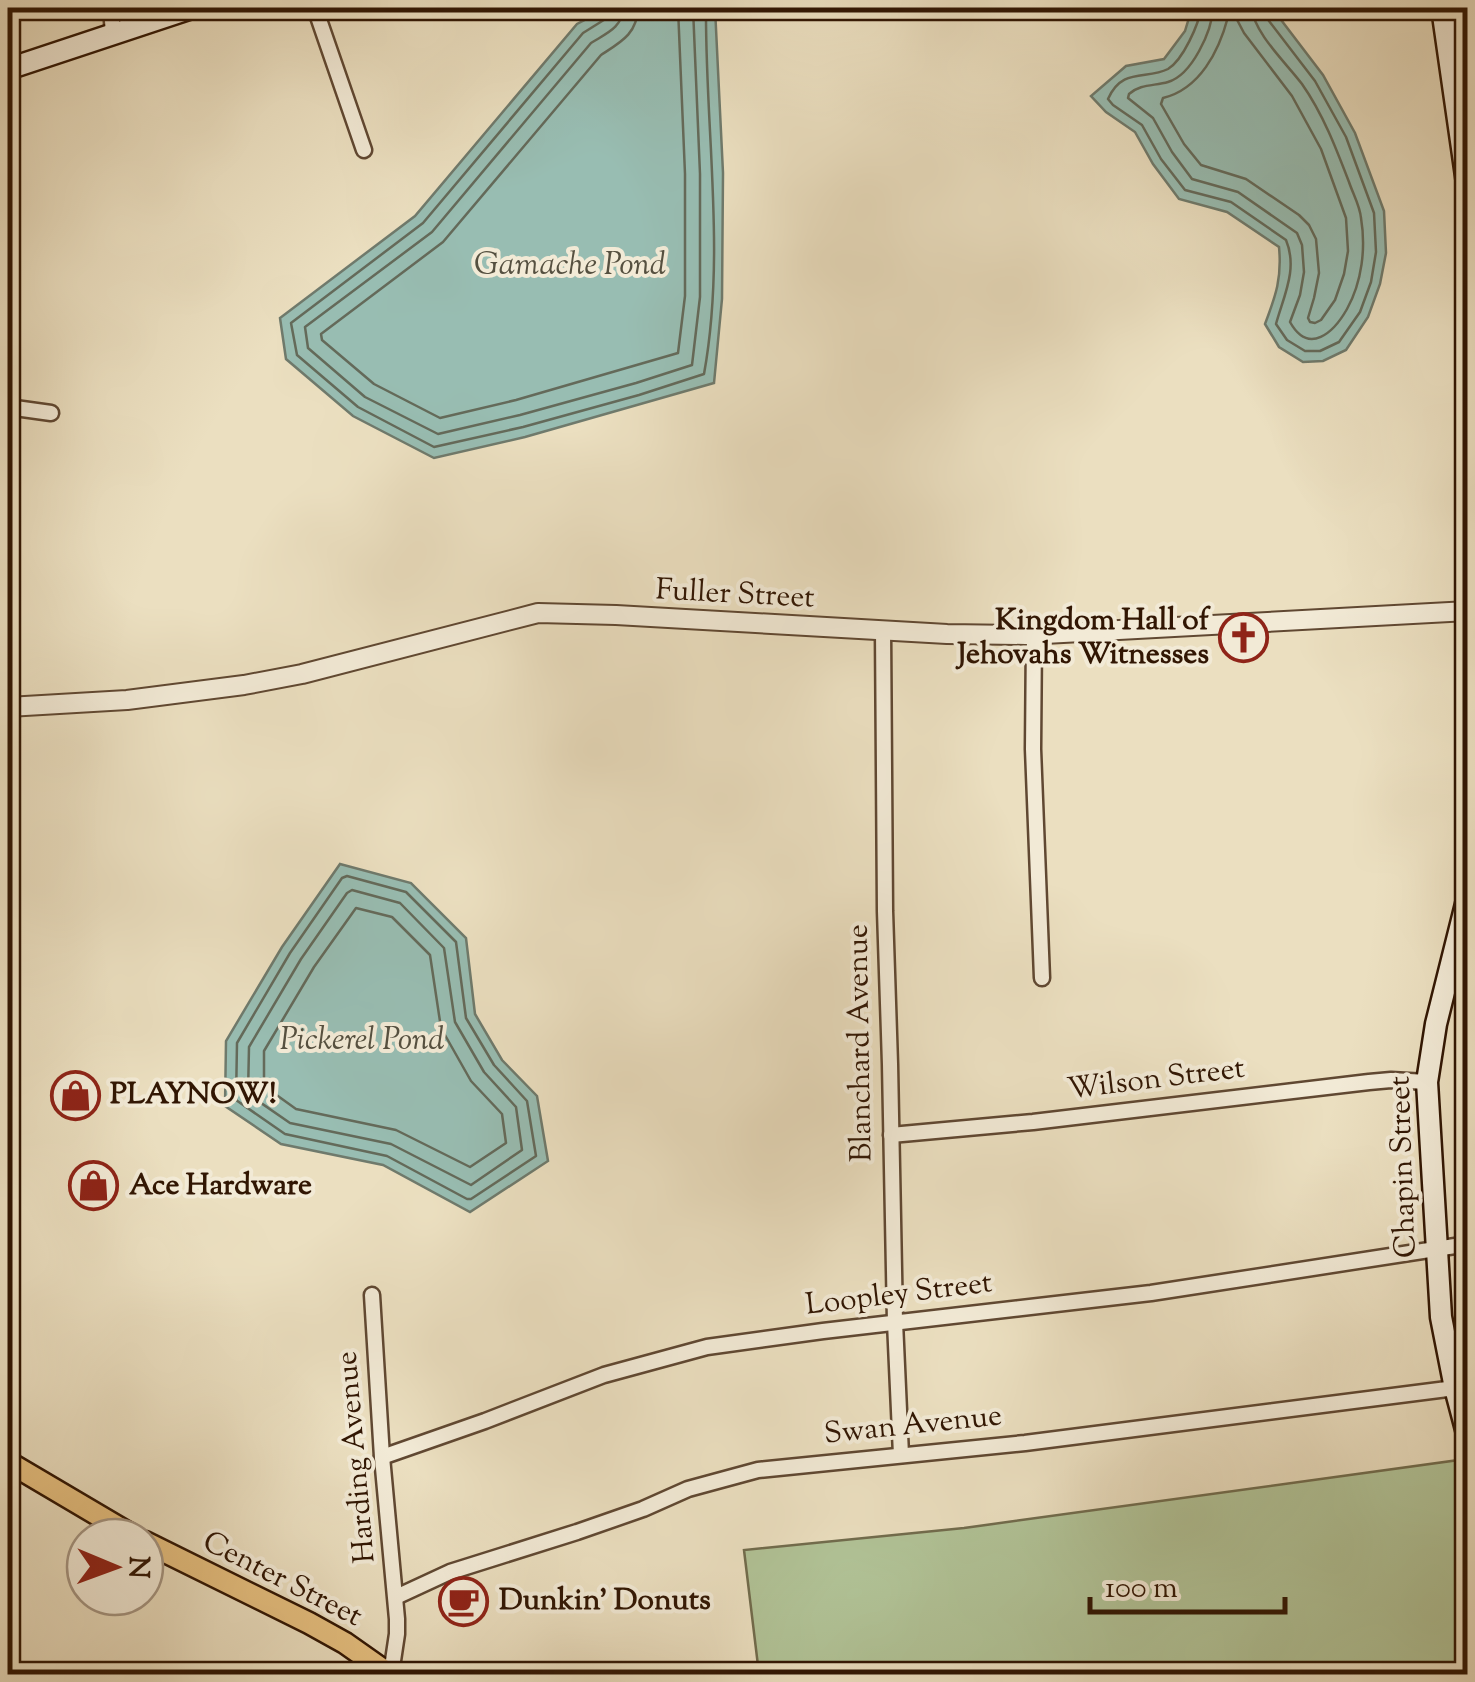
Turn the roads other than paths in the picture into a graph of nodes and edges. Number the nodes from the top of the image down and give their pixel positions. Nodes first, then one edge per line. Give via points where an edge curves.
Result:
1 (110, 8) edge
2 (192, 8) edge
3 (315, 8) edge
4 (1442, 8) edge
5 (112, 34) junction
6 (8, 69) edge
7 (364, 150) dead end
8 (1468, 190) edge
9 (8, 407) edge
10 (50, 413) dead end
11 (1468, 611) edge
12 (882, 630) junction
13 (1034, 635) junction
14 (8, 708) edge
15 (1468, 896) edge
16 (1042, 978) dead end
17 (1427, 1082) junction
18 (891, 1135) junction
19 (1468, 1244) edge
20 (1436, 1247) junction
21 (372, 1294) dead end
22 (895, 1322) junction
23 (1454, 1388) junction
24 (1468, 1437) edge
25 (901, 1455) junction
26 (382, 1456) junction
27 (8, 1462) edge
28 (97, 1517) edge
29 (165, 1553) edge
30 (396, 1597) junction
31 (390, 1674) edge

1 - 5 street
2 - 5 main road
3 - 7 street
4 - 8 main road
5 - 6 main road
9 - 10 street
11 - 13 street, Fuller Street
12 - 13 street, Fuller Street
12 - 14 street, Fuller Street via 538,613 244,686
12 - 18 street, Blanchard Avenue
13 - 16 street
15 - 17 main road, Chapin Street
17 - 18 street, Wilson Street via 1368,1082
17 - 20 main road, Chapin Street
18 - 22 street, Blanchard Avenue
19 - 20 street, Loopley Street
20 - 22 street, Loopley Street via 1151,1292
20 - 23 main road, Chapin Street
21 - 26 street, Harding Avenue
22 - 25 street, Blanchard Avenue
22 - 26 street, Loopley Street via 653,1360
23 - 24 main road, Chapin Street
23 - 25 street, Swan Avenue
25 - 30 street, Swan Avenue via 723,1478 450,1572
26 - 30 street, Harding Avenue
27 - 28 main road
29 - 31 main road, Center Street via 309,1623
30 - 31 street, Harding Avenue

